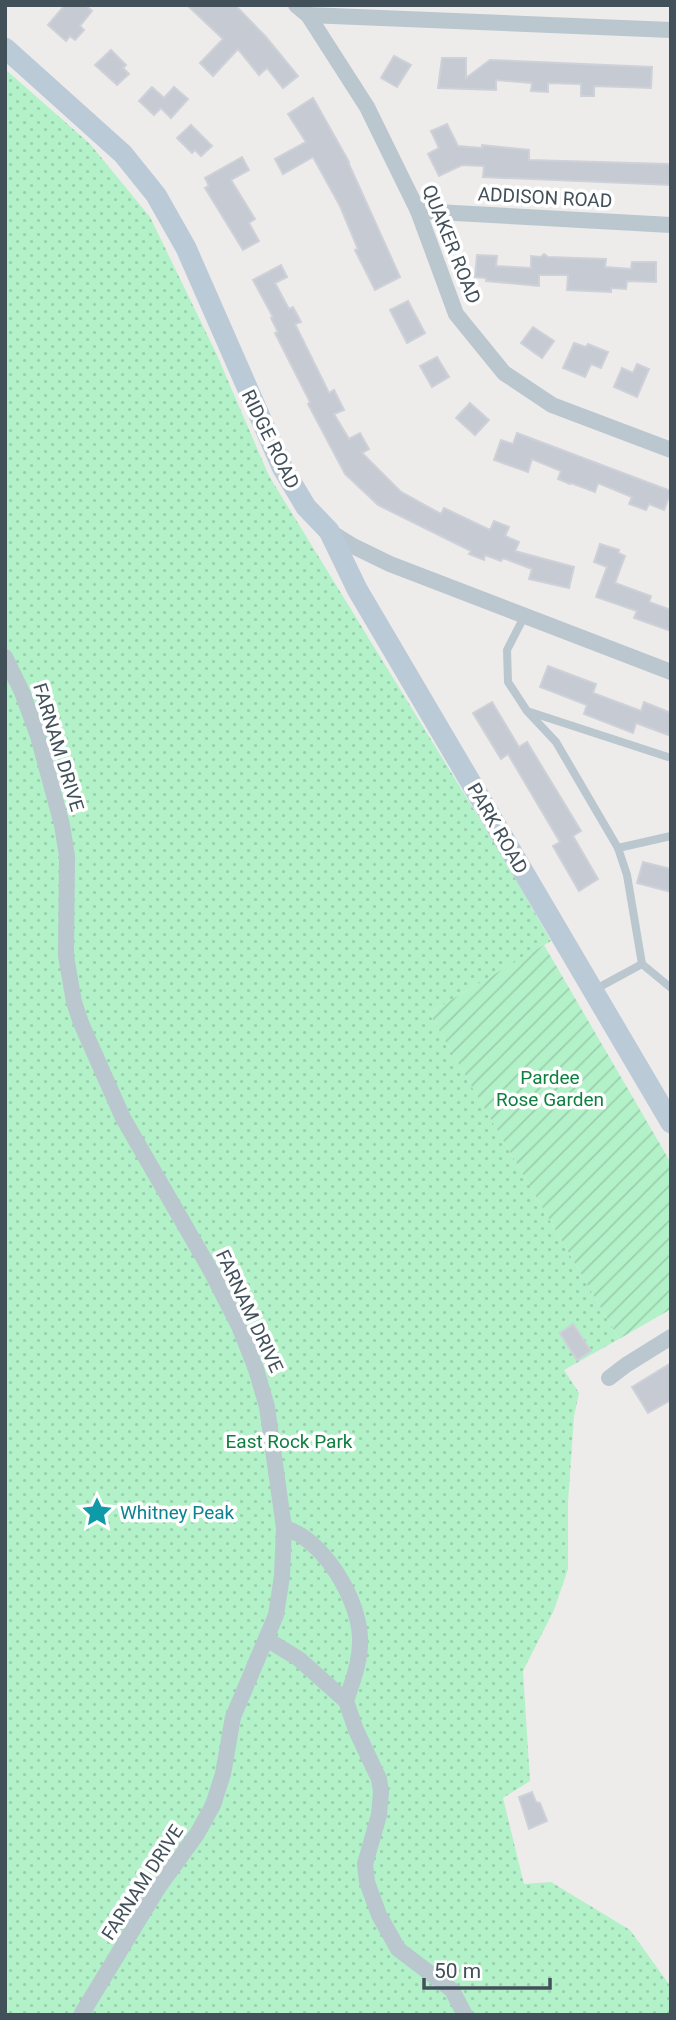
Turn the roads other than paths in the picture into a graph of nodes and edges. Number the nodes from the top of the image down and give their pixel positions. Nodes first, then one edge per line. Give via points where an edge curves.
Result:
1 (302, 10) edge
2 (671, 30) edge
3 (5, 48) edge
4 (418, 211) junction
5 (671, 225) edge
6 (671, 450) edge
7 (329, 531) junction
8 (525, 615) junction
9 (5, 657) edge
10 (671, 672) edge
11 (527, 711) junction
12 (668, 757) dead end
13 (671, 836) edge
14 (618, 848) junction
15 (642, 964) junction
16 (671, 988) edge
17 (593, 991) junction
18 (671, 1123) edge
19 (671, 1337) edge
20 (609, 1378) dead end
21 (284, 1528) junction
22 (268, 1640) junction
23 (346, 1701) junction
24 (81, 2015) edge
25 (465, 2015) edge

1 - 2 street
1 - 4 street, QUAKER ROAD via 368,107
3 - 7 main road, RIDGE ROAD via 114,145 156,195 186,248 282,467 306,507
4 - 5 street, ADDISON ROAD
4 - 6 street, QUAKER ROAD via 456,314 504,373 552,405
7 - 8 street, RIDGE ROAD via 390,564
7 - 17 main road, PARK ROAD via 357,589
8 - 10 street, RIDGE ROAD
8 - 11 lane via 507,650 508,682
9 - 21 street, FARNAM DRIVE via 38,736 62,825 67,856 66,957 74,1002 111,1094 239,1326 271,1425
11 - 12 lane
11 - 14 lane via 556,742
13 - 14 lane
14 - 15 lane
15 - 16 lane
15 - 17 lane
17 - 18 main road, PARK ROAD
19 - 20 street
21 - 22 street, FARNAM DRIVE via 280,1593
21 - 23 street via 318,1549 351,1602 359,1627 360,1654
22 - 23 street via 299,1659
22 - 24 street, FARNAM DRIVE via 233,1717 223,1774 207,1818 158,1888
23 - 25 street via 379,1779 379,1815 365,1871 379,1915 398,1949 452,1990

